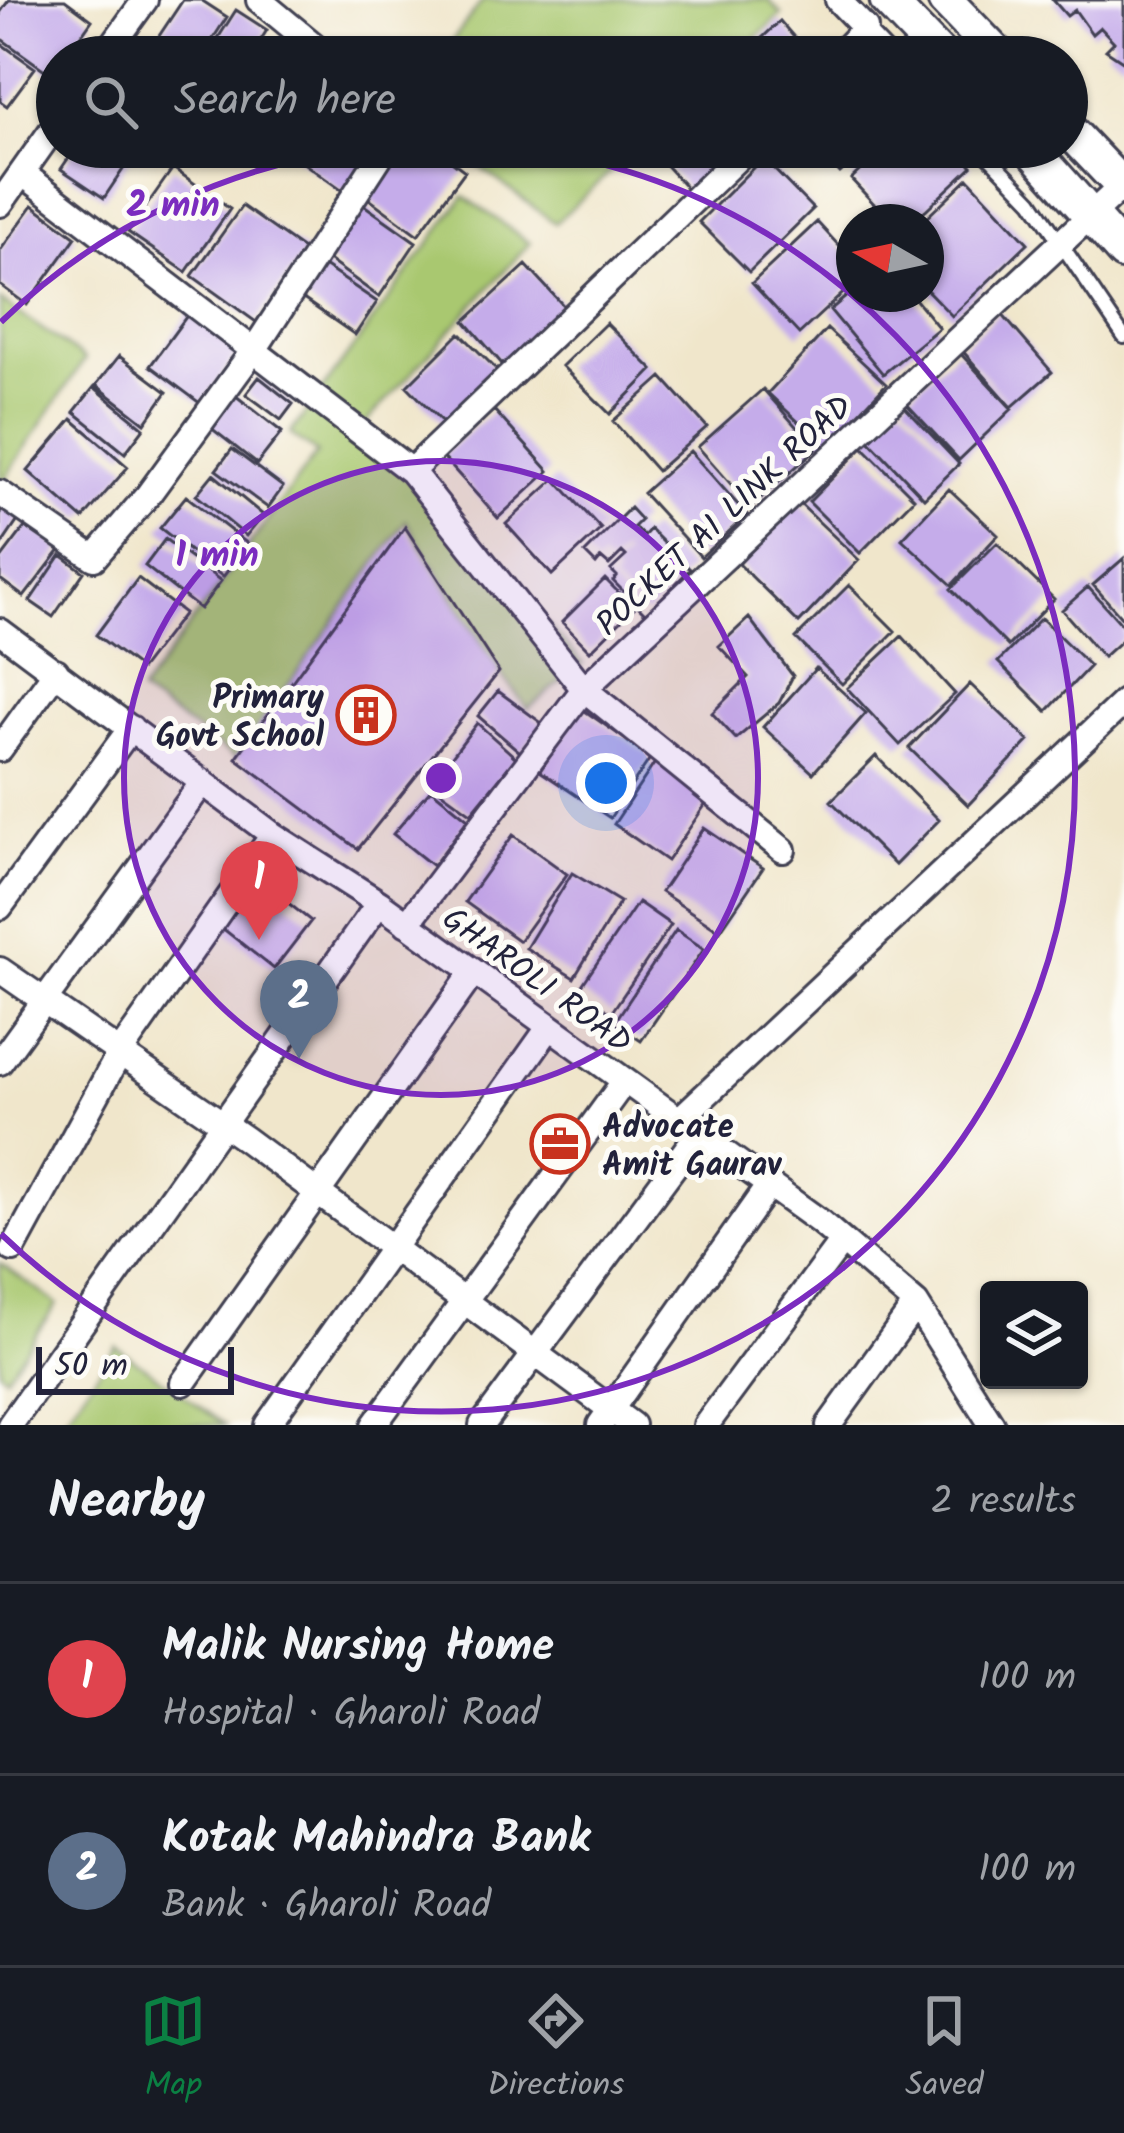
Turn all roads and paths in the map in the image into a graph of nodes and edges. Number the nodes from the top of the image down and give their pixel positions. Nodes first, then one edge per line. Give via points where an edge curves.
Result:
1 (145, 0) edge
2 (259, 0) edge
3 (838, 0) edge
4 (887, 0) edge
5 (946, 0) edge
6 (865, 28) junction
7 (119, 36) edge
8 (303, 36) edge
9 (857, 36) edge
10 (873, 36) edge
11 (922, 36) edge
12 (980, 36) edge
13 (1088, 150) edge
14 (36, 153) edge
15 (372, 168) edge
16 (727, 168) edge
17 (1000, 168) edge
18 (1049, 168) edge
19 (22, 173) junction
20 (1123, 187) edge
21 (0, 204) edge
22 (1091, 215) junction
23 (1058, 247) junction
24 (1124, 253) edge
25 (1124, 337) edge
26 (256, 347) junction
27 (411, 471) junction
28 (0, 494) edge
29 (0, 631) edge
30 (56, 671) junction
31 (584, 689) junction
32 (1124, 702) edge
33 (131, 728) junction
34 (0, 749) edge
35 (202, 782) junction
36 (273, 835) junction
37 (783, 850) dead end
38 (379, 904) junction
39 (0, 907) edge
40 (407, 924) junction
41 (0, 970) edge
42 (473, 973) junction
43 (45, 1001) junction
44 (548, 1029) junction
45 (119, 1054) junction
46 (0, 1061) edge
47 (623, 1083) junction
48 (223, 1124) junction
49 (688, 1127) junction
50 (769, 1185) junction
51 (319, 1198) junction
52 (842, 1241) junction
53 (13, 1249) dead end
54 (390, 1249) junction
55 (461, 1302) junction
56 (916, 1304) junction
57 (535, 1355) junction
58 (183, 1383) dead end
59 (606, 1417) edge
60 (10, 1425) edge
61 (267, 1425) edge
62 (374, 1425) edge
63 (482, 1425) edge
64 (632, 1425) edge
65 (706, 1425) edge
66 (829, 1425) edge
67 (992, 1425) edge

1 - 7 street
2 - 8 street
3 - 6 street
4 - 11 main road
5 - 12 main road
6 - 9 street
6 - 10 lane
13 - 20 main road
14 - 19 street
15 - 26 street
16 - 27 street
17 - 23 lane via 1032,201
18 - 22 main road
19 - 21 street
19 - 26 street
20 - 22 street, POCKET A1 LINK ROAD
22 - 23 street, POCKET A1 LINK ROAD
22 - 24 main road
23 - 25 lane
23 - 31 street, POCKET A1 LINK ROAD
26 - 27 street
26 - 28 street via 94,558
27 - 31 street
29 - 30 street, GHAROLI ROAD
30 - 33 street, GHAROLI ROAD
30 - 34 street
31 - 37 street
31 - 40 street, POCKET A1 LINK ROAD
32 - 49 street
33 - 35 street, GHAROLI ROAD
33 - 39 street
35 - 36 street, GHAROLI ROAD
35 - 43 street
36 - 38 street, GHAROLI ROAD
36 - 45 street
38 - 40 street, GHAROLI ROAD
38 - 48 street
40 - 42 street, GHAROLI ROAD
41 - 43 street
42 - 44 street, GHAROLI ROAD
42 - 51 street
43 - 45 street
43 - 46 street
44 - 47 street, GHAROLI ROAD
44 - 54 street
45 - 48 street
45 - 53 street
47 - 49 street, GHAROLI ROAD
47 - 55 street
48 - 51 street
48 - 60 street
49 - 50 street, GHAROLI ROAD
49 - 57 street
50 - 52 street, GHAROLI ROAD
50 - 59 street
51 - 54 street
51 - 58 street
52 - 56 street, GHAROLI ROAD
52 - 65 street
54 - 55 street
54 - 61 street
55 - 57 street
55 - 62 street
56 - 66 street
56 - 67 street, GHAROLI ROAD
57 - 59 street
57 - 63 street
59 - 64 street

